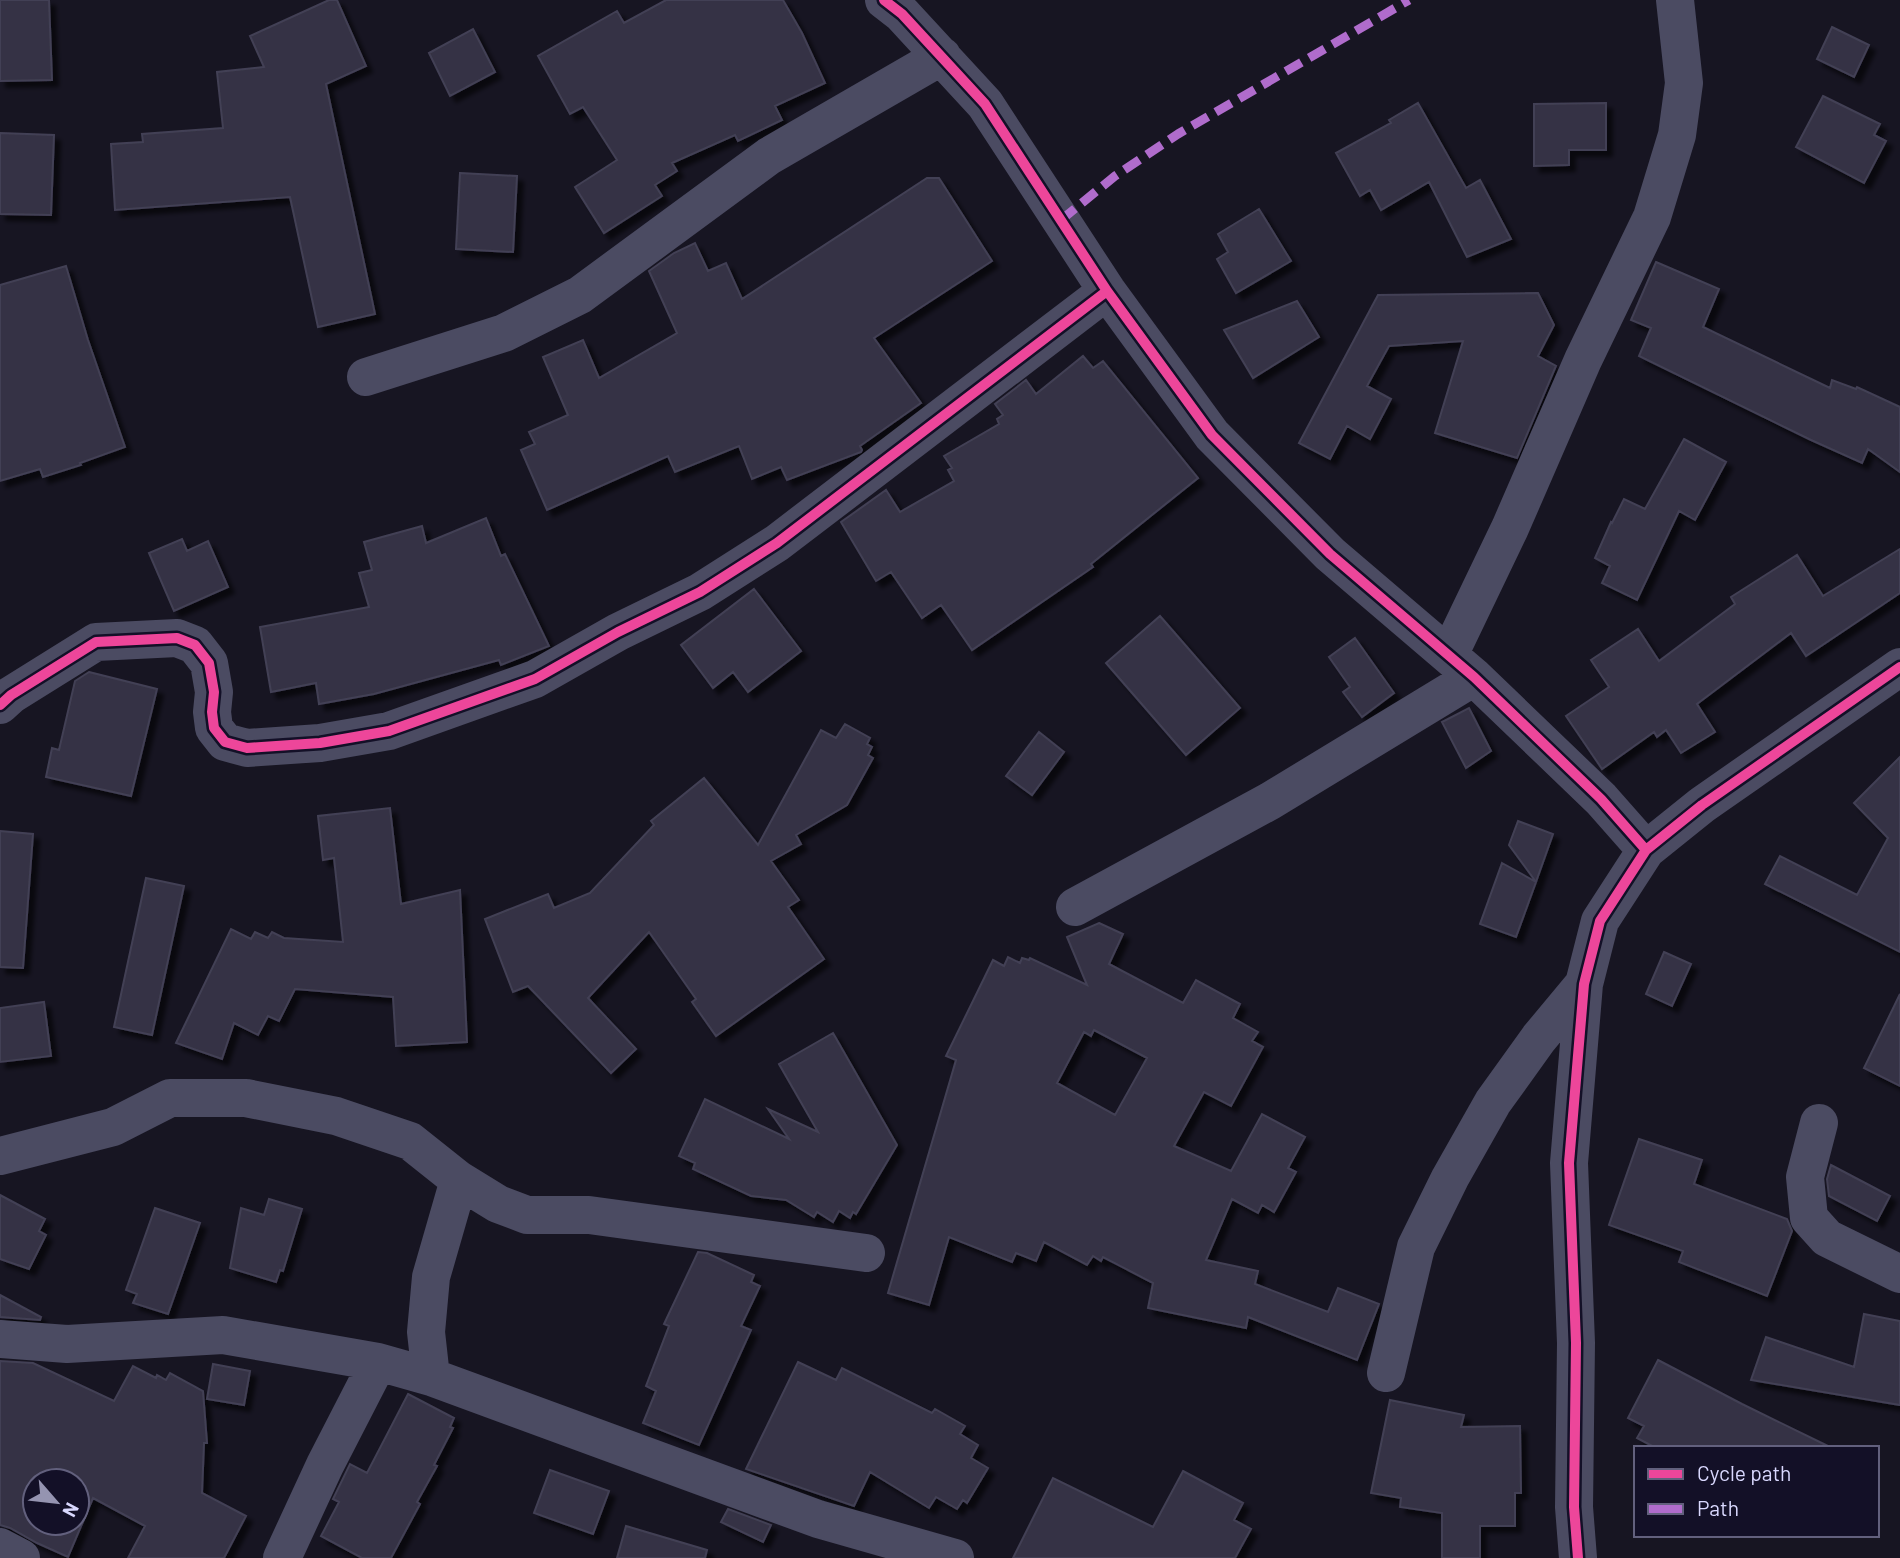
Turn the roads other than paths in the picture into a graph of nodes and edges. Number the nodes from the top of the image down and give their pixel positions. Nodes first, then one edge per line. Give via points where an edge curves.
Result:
1 (884, 0) edge
2 (1675, 0) edge
3 (942, 56) junction
4 (1107, 291) junction
5 (366, 377) dead end
6 (1462, 666) junction
7 (1900, 667) edge
8 (0, 705) edge
9 (1646, 850) junction
10 (1075, 906) dead end
11 (1584, 984) junction
12 (1819, 1123) dead end
13 (0, 1156) edge
14 (459, 1180) junction
15 (866, 1253) dead end
16 (1900, 1274) edge
17 (0, 1339) edge
18 (378, 1362) junction
19 (1386, 1373) dead end
20 (431, 1377) junction
21 (0, 1547) edge
22 (21, 1558) edge
23 (282, 1558) edge
24 (955, 1558) edge
25 (1578, 1558) edge

1 - 3 street
2 - 6 street via 1684,83 1677,135 1652,217 1510,528
3 - 4 street via 985,104
3 - 5 street via 769,156 580,295 504,333
4 - 6 street via 1212,435 1330,554
4 - 8 street via 776,543 701,592 535,679 389,730 320,743 247,748 225,742 214,728 209,663 195,645 177,638 96,642
6 - 9 street via 1601,799
6 - 10 street via 1270,801
7 - 9 street via 1702,805
9 - 11 street via 1600,921
11 - 19 street via 1493,1102 1450,1178 1416,1247
11 - 25 street via 1569,1163
12 - 16 street via 1805,1177 1809,1218 1828,1238
13 - 14 street via 113,1126 170,1098 246,1098 336,1116 410,1141
14 - 15 street via 527,1215 589,1215
14 - 20 street via 430,1277 426,1332
17 - 18 street via 67,1344 223,1335
18 - 20 street
18 - 23 street
20 - 24 street via 818,1519
21 - 22 street

